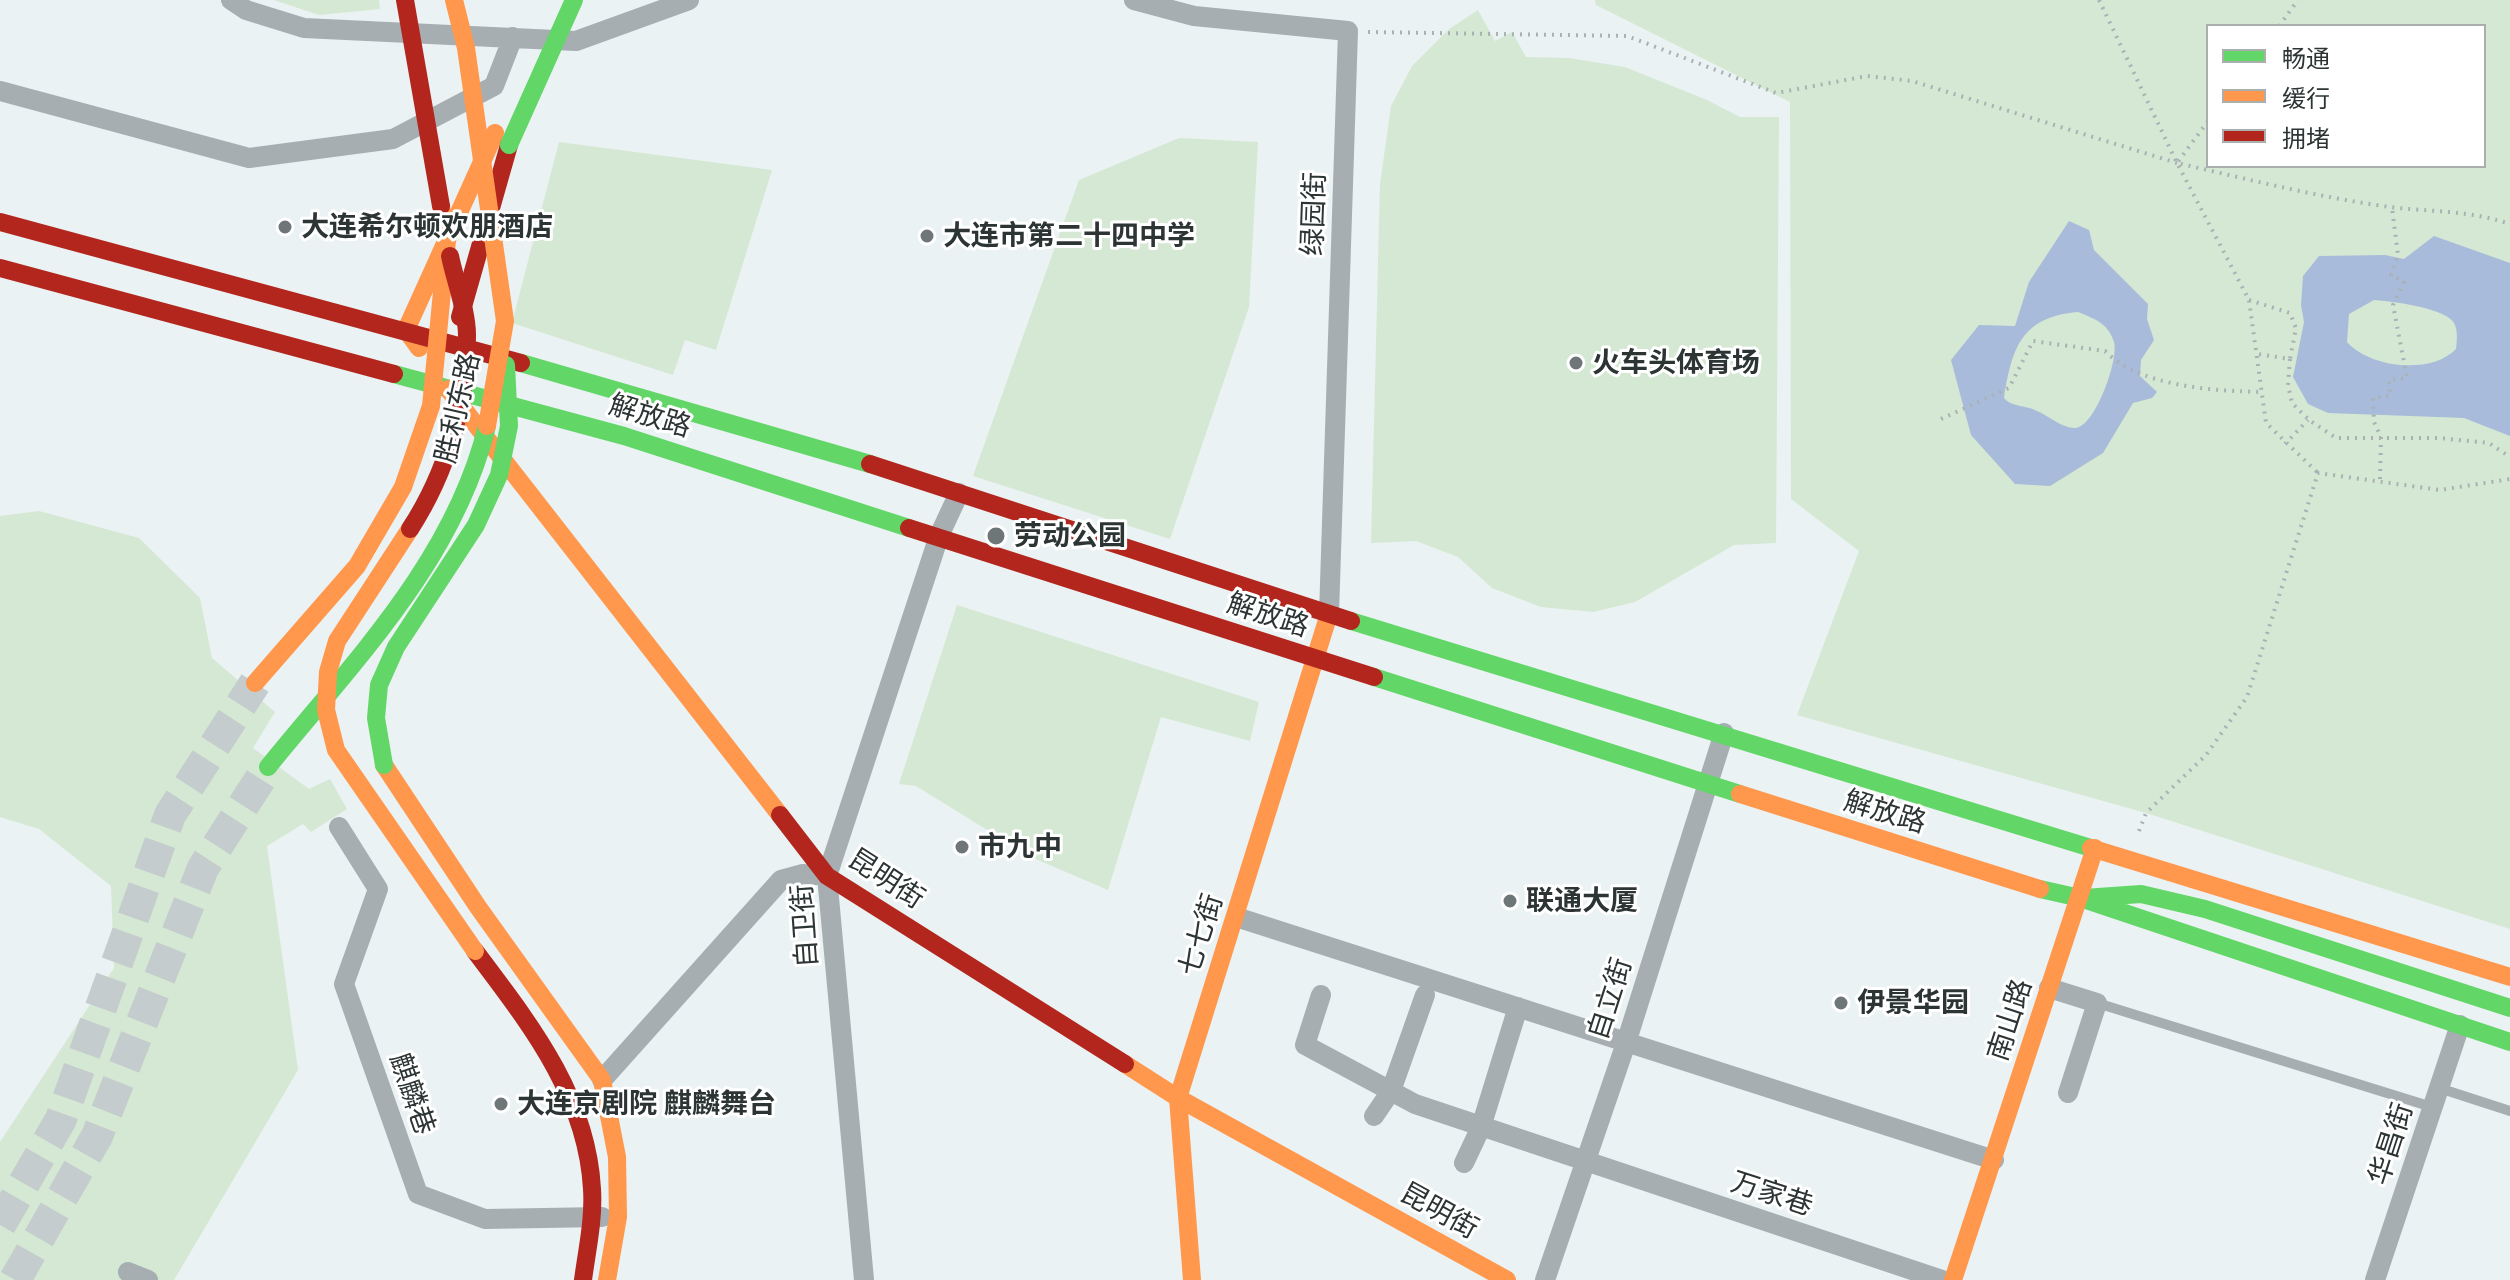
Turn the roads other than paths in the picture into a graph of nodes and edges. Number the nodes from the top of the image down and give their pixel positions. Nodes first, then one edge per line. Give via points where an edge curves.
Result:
1 (231, 0) edge
2 (405, 0) edge
3 (454, 0) edge
4 (574, 0) edge
5 (689, 0) edge
6 (1134, 0) edge
7 (547, 13) dead end
8 (513, 37) junction
9 (0, 91) edge
10 (502, 139) junction
11 (0, 222) edge
12 (447, 240) junction
13 (0, 268) edge
14 (505, 321) junction
15 (406, 330) junction
16 (452, 345) junction
17 (448, 388) junction
18 (959, 493) junction
19 (939, 536) junction
20 (1329, 614) junction
21 (1315, 660) junction
22 (255, 683) tunnel mouth
23 (1724, 733) junction
24 (268, 767) tunnel mouth
25 (1708, 786) junction
26 (339, 827) dead end
27 (2095, 848) junction
28 (827, 876) junction
29 (2080, 898) junction
30 (1236, 917) junction
31 (2510, 977) edge
32 (2049, 988) junction
33 (1321, 995) dead end
34 (1425, 995) dead end
35 (2097, 1003) junction
36 (1518, 1007) junction
37 (2510, 1008) edge
38 (2460, 1025) junction
39 (2510, 1042) edge
40 (1626, 1043) junction
41 (602, 1080) junction
42 (1391, 1091) junction
43 (2068, 1093) dead end
44 (1178, 1098) junction
45 (2435, 1098) junction
46 (2510, 1111) edge
47 (1374, 1116) dead end
48 (1481, 1127) junction
49 (1994, 1160) junction
50 (1585, 1162) junction
51 (1464, 1163) dead end
52 (618, 1217) junction
53 (591, 1218) junction
54 (128, 1272) dead end
55 (148, 1280) edge
56 (583, 1280) edge
57 (607, 1280) edge
58 (864, 1280) edge
59 (1192, 1280) edge
60 (1507, 1280) edge
61 (1545, 1280) edge
62 (1942, 1280) edge
63 (1953, 1280) edge
64 (2375, 1280) edge

1 - 8 street via 304,28
2 - 12 main road, bridge
3 - 14 main road, 胜利东路, bridge via 466,48
4 - 10 main road, bridge
5 - 8 street via 576,41
6 - 20 street, 绿园街 via 1194,16 1348,31
7 - 10 main road
8 - 9 street via 494,86 393,139 249,158
10 - 15 main road
10 - 16 main road
11 - 15 main road, 解放路
12 - 22 main road, bridge via 431,406 403,487 357,566
12 - 53 main road, bridge via 467,333 458,418 445,462 421,512 337,641 328,672 326,710 336,750 564,1080 588,1150
13 - 17 main road, 解放路
14 - 24 main road, 胜利东路, bridge via 479,458 455,517 424,573
14 - 41 main road, bridge via 509,426 499,475 476,525 396,647 379,685 376,718 384,765
15 - 16 main road, 解放路
15 - 17 main road, 昆明街
16 - 18 main road, 解放路 via 844,455
17 - 19 main road, 解放路 via 624,436
17 - 28 main road, 昆明街
18 - 19 street, 自卫街
18 - 20 main road, 解放路
19 - 21 main road, 解放路
19 - 28 street, 自卫街
20 - 21 main road, 七七街
20 - 23 main road, 解放路
21 - 25 main road, 解放路
21 - 30 main road, 七七街
23 - 25 street, 自立街
23 - 27 main road, 解放路
25 - 29 main road, 解放路 via 2026,886
25 - 40 street, 自立街
26 - 53 street, 麒麟巷 via 378,889 344,984 418,1194 485,1219
27 - 29 main road, 南山路
27 - 31 main road, 解放路
28 - 41 street via 803,874 781,880
28 - 44 main road, 昆明街
28 - 58 street, 自卫街
29 - 32 main road, 南山路
29 - 37 main road via 2141,894 2205,909
29 - 38 main road, 解放路
30 - 36 street
30 - 44 main road, 七七街
32 - 35 street
32 - 49 main road, 南山路
33 - 42 street, 万家巷 via 1305,1045
34 - 42 street
35 - 43 street
35 - 45 lane
36 - 40 street
36 - 48 street
38 - 39 main road, 解放路
38 - 45 street, 华昌街
40 - 49 street
40 - 50 street, 自立街
41 - 52 main road via 617,1157
42 - 47 street
42 - 48 street, 万家巷
44 - 59 main road, 七七街
44 - 60 main road, 昆明街
45 - 46 lane
45 - 64 street, 华昌街
48 - 50 street, 万家巷
48 - 51 street
49 - 63 main road, 南山路
50 - 61 street, 自立街
50 - 62 street, 万家巷
52 - 53 street, 麒麟巷
52 - 57 main road
53 - 56 main road
54 - 55 street

